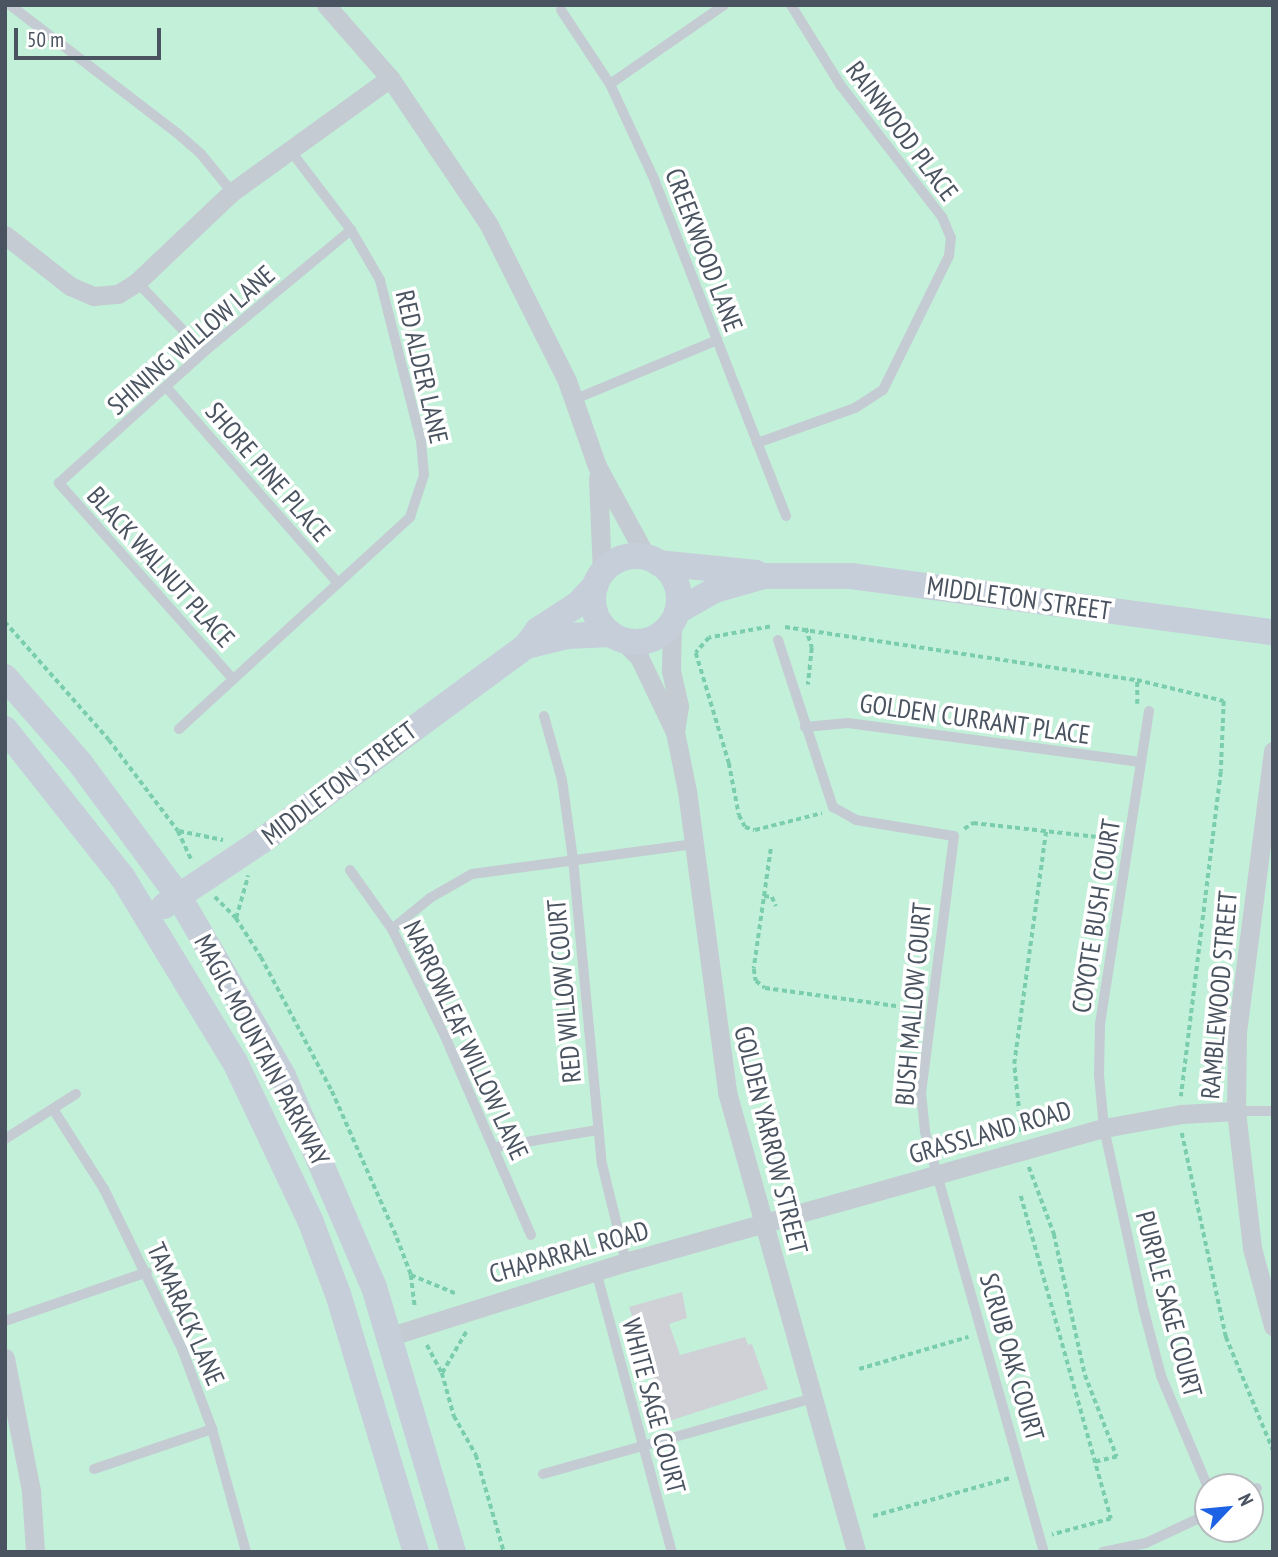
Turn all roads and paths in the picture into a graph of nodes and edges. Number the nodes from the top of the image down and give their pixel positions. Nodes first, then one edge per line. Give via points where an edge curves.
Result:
1 (10, 5) edge
2 (326, 5) edge
3 (724, 5) edge
4 (791, 5) edge
5 (561, 10) dead end
6 (390, 78) junction
7 (610, 84) junction
8 (290, 150) junction
9 (232, 192) junction
10 (351, 230) junction
11 (5, 235) edge
12 (137, 282) junction
13 (717, 340) junction
14 (204, 352) junction
15 (168, 389) junction
16 (573, 400) junction
17 (757, 443) junction
18 (597, 467) junction
19 (59, 483) joint
20 (786, 516) dead end
21 (653, 560) junction
22 (764, 576) junction
23 (599, 580) junction
24 (337, 582) junction
25 (675, 617) junction
26 (5, 622) edge
27 (806, 628) junction
28 (1273, 632) edge
29 (617, 637) junction
30 (778, 640) dead end
31 (526, 646) junction
32 (5, 677) edge
33 (232, 678) junction
34 (1137, 680) junction
35 (807, 688) dead end
36 (1149, 711) joint
37 (544, 716) dead end
38 (805, 727) junction
39 (5, 729) edge
40 (179, 729) dead end
41 (675, 732) junction
42 (1273, 751) edge
43 (1140, 762) junction
44 (833, 807) junction
45 (1268, 818) edge
46 (178, 831) junction
47 (954, 836) junction
48 (218, 839) dead end
49 (1128, 841) junction
50 (694, 844) junction
51 (771, 849) dead end
52 (191, 856) dead end
53 (573, 859) junction
54 (350, 870) dead end
55 (245, 891) dead end
56 (764, 895) junction
57 (179, 897) junction
58 (216, 897) dead end
59 (776, 906) dead end
60 (148, 916) junction
61 (236, 918) junction
62 (392, 929) junction
63 (931, 1010) junction
64 (76, 1094) dead end
65 (53, 1109) junction
66 (1236, 1111) junction
67 (1273, 1111) edge
68 (1181, 1114) junction
69 (1104, 1128) junction
70 (598, 1130) junction
71 (5, 1139) edge
72 (496, 1147) junction
73 (940, 1174) junction
74 (1021, 1196) dead end
75 (763, 1224) junction
76 (531, 1235) dead end
77 (626, 1262) junction
78 (596, 1271) junction
79 (147, 1272) junction
80 (411, 1275) junction
81 (443, 1291) dead end
82 (414, 1306) dead end
83 (1271, 1318) edge
84 (5, 1321) edge
85 (984, 1332) junction
86 (391, 1336) junction
87 (461, 1339) dead end
88 (427, 1345) dead end
89 (5, 1358) edge
90 (859, 1369) dead end
91 (442, 1373) junction
92 (813, 1398) junction
93 (212, 1429) junction
94 (642, 1446) junction
95 (1273, 1450) edge
96 (93, 1469) dead end
97 (1202, 1473) edge
98 (543, 1474) dead end
99 (1023, 1474) junction
100 (873, 1516) dead end
101 (1194, 1521) edge
102 (1041, 1539) junction
103 (35, 1552) edge
104 (246, 1552) edge
105 (416, 1552) edge
106 (453, 1552) edge
107 (504, 1552) edge
108 (672, 1552) edge
109 (856, 1552) edge
110 (1044, 1552) edge
111 (1103, 1552) edge

1 - 9 lane via 177,133
2 - 6 street
3 - 7 lane
4 - 17 lane, RAINWOOD PLACE via 841,86 942,217 951,238 949,256 883,390 855,408
5 - 7 lane, CREEKWOOD LANE
6 - 8 street
6 - 16 street via 489,225
7 - 13 lane, CREEKWOOD LANE via 654,179
8 - 9 street
8 - 10 lane, RED ALDER LANE
9 - 12 street
10 - 14 lane, SHINING WILLOW LANE
10 - 24 lane, RED ALDER LANE via 380,280 422,441 424,475 410,517
11 - 12 street via 70,286 94,296 118,294
12 - 14 lane
13 - 16 lane
13 - 17 lane, CREEKWOOD LANE
14 - 15 lane, SHINING WILLOW LANE
15 - 19 lane, SHINING WILLOW LANE
15 - 24 lane, SHORE PINE PLACE
16 - 18 street
17 - 20 lane, CREEKWOOD LANE
18 - 21 street
18 - 23 street via 604,554
19 - 33 lane, BLACK WALNUT PLACE
21 - 22 street, MIDDLETON STREET via 712,570 741,568
21 - 23 street via 623,558
21 - 25 street via 676,584
22 - 25 street, MIDDLETON STREET via 715,590
22 - 28 street, MIDDLETON STREET via 851,576
23 - 29 street via 595,612
23 - 31 street, MIDDLETON STREET via 578,604 538,630
24 - 33 lane, RED ALDER LANE
25 - 29 street via 650,640
25 - 41 street, GOLDEN YARROW STREET via 671,671 678,706
26 - 46 path via 109,740
27 - 34 path via 855,640
27 - 35 path via 812,652
27 - 44 path via 763,627 709,638 698,646 697,661 746,827 755,830 787,820 807,820
29 - 31 street, MIDDLETON STREET via 567,636
29 - 41 street, GOLDEN YARROW STREET via 639,657
30 - 38 lane
31 - 57 street, MIDDLETON STREET
32 - 57 street, MAGIC MOUNTAIN PARKWAY via 80,763
33 - 40 lane, RED ALDER LANE
34 - 36 path via 1134,702
34 - 68 path via 1217,696 1227,711
36 - 43 lane, COYOTE BUSH COURT
37 - 53 lane, RED WILLOW COURT via 562,780
38 - 43 lane, GOLDEN CURRANT PLACE via 848,723
38 - 44 lane
39 - 60 street, MAGIC MOUNTAIN PARKWAY via 89,830
41 - 50 street, GOLDEN YARROW STREET
42 - 45 street, RAMBLEWOOD STREET
43 - 49 lane, COYOTE BUSH COURT
44 - 47 lane via 856,820
45 - 66 street, RAMBLEWOOD STREET via 1237,1031
46 - 48 path
46 - 52 path
47 - 49 path via 974,824
47 - 63 lane, BUSH MALLOW COURT
49 - 69 lane, COYOTE BUSH COURT via 1100,1025
50 - 53 lane
50 - 75 street, GOLDEN YARROW STREET via 718,1048
51 - 56 path
53 - 62 lane via 472,874
53 - 70 lane, RED WILLOW COURT
54 - 62 lane, NARROWLEAF WILLOW LANE
55 - 61 path
56 - 59 path via 772,897
56 - 63 path via 754,968 760,985
57 - 60 street, MIDDLETON STREET
57 - 86 street, MAGIC MOUNTAIN PARKWAY via 314,1140
58 - 61 path
60 - 105 street, MAGIC MOUNTAIN PARKWAY via 235,1062 310,1220 367,1380
61 - 80 path via 322,1070
62 - 72 lane, NARROWLEAF WILLOW LANE
63 - 73 lane, BUSH MALLOW COURT via 921,1093 925,1132
64 - 65 lane
65 - 71 lane
65 - 79 lane, TAMARACK LANE via 104,1189
66 - 67 lane
66 - 68 street, GRASSLAND ROAD
66 - 83 street, RAMBLEWOOD STREET via 1252,1248
68 - 69 street, GRASSLAND ROAD
68 - 95 path via 1200,1233 1226,1337
69 - 73 street, GRASSLAND ROAD
69 - 97 lane, PURPLE SAGE COURT via 1161,1376
70 - 72 lane
70 - 77 lane, RED WILLOW COURT
72 - 76 lane, NARROWLEAF WILLOW LANE
73 - 75 street, GRASSLAND ROAD
73 - 85 lane, SCRUB OAK COURT
74 - 102 path via 1111,1519
75 - 77 street, CHAPARRAL ROAD
75 - 92 street, GOLDEN YARROW STREET
77 - 78 street, CHAPARRAL ROAD
78 - 86 street, CHAPARRAL ROAD
78 - 94 lane, WHITE SAGE COURT
79 - 84 lane
79 - 93 lane, TAMARACK LANE
80 - 81 path
80 - 82 path
85 - 90 path
85 - 99 lane, SCRUB OAK COURT
86 - 106 street, MAGIC MOUNTAIN PARKWAY
87 - 91 path
88 - 91 path
89 - 103 street via 26,1456
91 - 107 path via 454,1416 476,1455
92 - 94 lane
92 - 109 street, GOLDEN YARROW STREET
93 - 96 lane
93 - 104 lane, TAMARACK LANE
94 - 98 lane
94 - 108 lane, WHITE SAGE COURT
99 - 100 path
99 - 102 lane, SCRUB OAK COURT
101 - 111 lane via 1146,1543
102 - 110 lane, SCRUB OAK COURT

